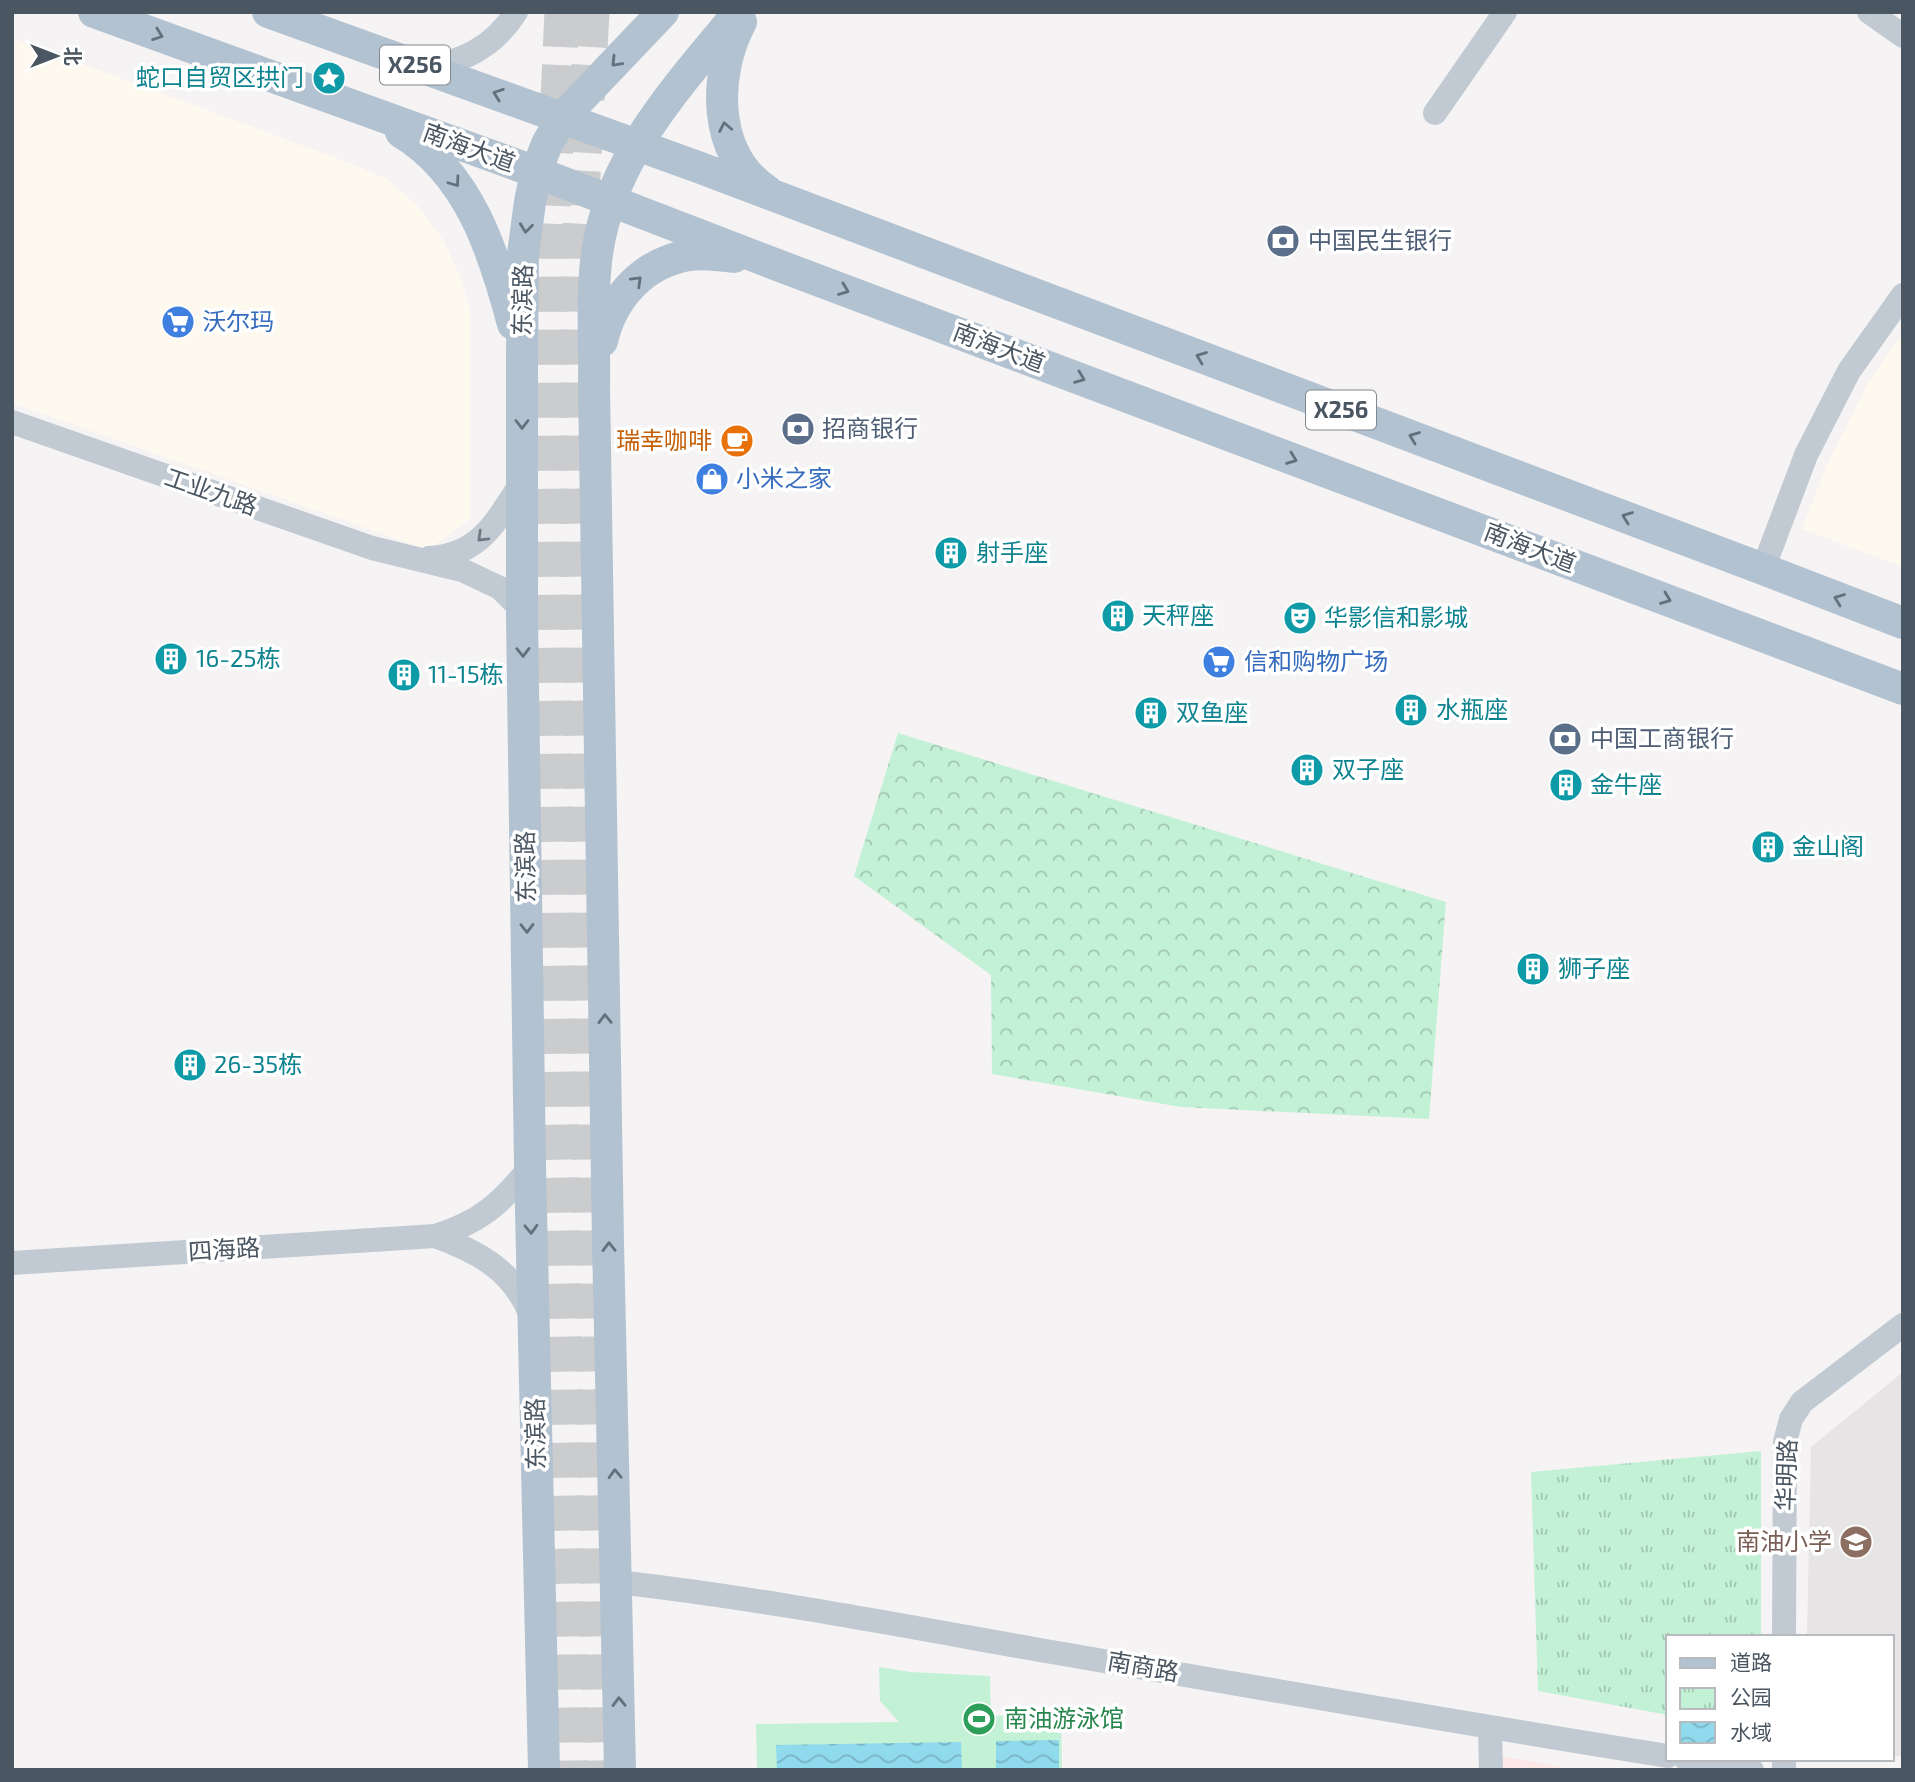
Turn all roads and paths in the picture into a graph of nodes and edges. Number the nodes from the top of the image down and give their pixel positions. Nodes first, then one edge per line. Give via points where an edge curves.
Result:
1 (94, 12) edge
2 (268, 12) edge
3 (516, 12) edge
4 (663, 12) edge
5 (739, 12) edge
6 (746, 12) edge
7 (1505, 12) edge
8 (1869, 12) edge
9 (1903, 36) edge
10 (410, 63) junction
11 (364, 110) junction
12 (1435, 113) dead end
13 (562, 118) junction
14 (637, 145) junction
15 (536, 172) junction
16 (779, 199) junction
17 (611, 200) junction
18 (780, 266) junction
19 (1903, 295) edge
20 (522, 356) junction
21 (594, 387) junction
22 (12, 422) edge
23 (522, 482) junction
24 (411, 558) junction
25 (1763, 569) junction
26 (522, 617) junction
27 (1903, 623) edge
28 (1903, 690) edge
29 (530, 1167) junction
30 (435, 1236) junction
31 (12, 1263) edge
32 (534, 1325) junction
33 (1903, 1325) edge
34 (617, 1582) junction
35 (1784, 1635) edge
36 (1490, 1728) junction
37 (1666, 1756) edge
38 (1698, 1761) edge
39 (544, 1770) edge
40 (620, 1770) edge
41 (1491, 1770) edge
42 (1752, 1770) edge

1 -> 11 main road, 南海大道 / X256
2 - 10 main road, X256
3 - 10 street via 478,50 450,62
4 -> 13 main road, 东滨路
5 - 14 main road
16 -> 6 main road via 744,168 730,147 724,122 721,97 727,59
7 - 12 street
8 - 9 street
13 -> 10 main road, X256
11 - 15 main road, 南海大道 / X256
11 -> 20 main road via 418,142 466,198 498,274
13 - 14 main road, X256
13 - 15 main road, 东滨路
14 - 16 main road, X256
14 - 17 main road
15 - 17 main road, 南海大道 / X256
15 -> 20 main road, 东滨路 via 523,254
25 -> 16 main road, X256
17 - 18 main road, 南海大道 / X256
17 - 21 main road via 596,260
21 -> 18 main road via 605,328 618,302 650,268 692,255 738,257
18 -> 28 main road, 南海大道 / X256
19 - 25 street via 1849,371 1806,455
20 -> 23 main road, 东滨路
34 -> 21 main road
22 - 24 street, 工业九路
23 -> 24 street, 工业九路 via 479,541 443,557
23 - 26 main road, 东滨路
24 - 26 street, 工业九路 via 490,582 510,596
27 -> 25 main road, X256
26 -> 29 main road, 东滨路
29 - 30 street, 四海路 via 511,1191 479,1218
29 -> 32 main road, 东滨路
30 - 31 street, 四海路
30 - 32 street, 四海路 via 464,1247 503,1272 526,1304
32 - 39 main road, 东滨路
33 - 35 street, 华明路 via 1802,1402 1791,1419 1785,1442
34 - 36 street, 南商路 via 841,1615
40 -> 34 main road
36 - 37 street, 南商路
36 - 41 street
38 - 42 street

